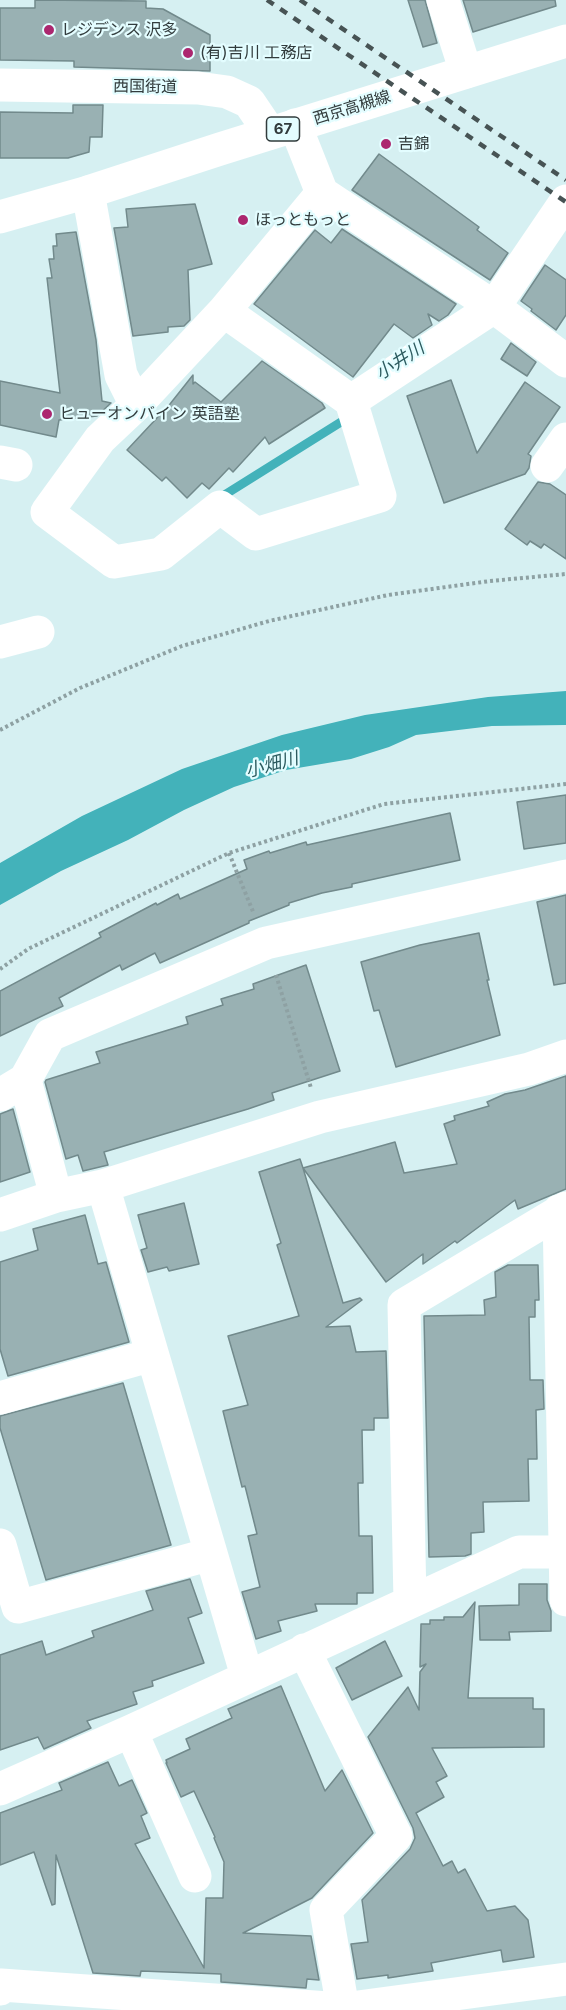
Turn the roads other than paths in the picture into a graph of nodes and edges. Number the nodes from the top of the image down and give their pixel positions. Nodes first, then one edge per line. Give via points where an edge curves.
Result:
1 (443, 0) edge
2 (566, 41) edge
3 (466, 72) junction
4 (0, 85) edge
5 (283, 129) junction
6 (88, 192) junction
7 (322, 193) junction
8 (566, 201) edge
9 (0, 217) edge
10 (224, 311) junction
11 (499, 311) junction
12 (566, 361) edge
13 (136, 405) junction
14 (355, 415) junction
15 (566, 439) edge
16 (547, 466) dead end
17 (38, 632) dead end
18 (0, 642) edge
19 (566, 876) edge
20 (566, 1056) edge
21 (12, 1088) edge
22 (103, 1186) junction
23 (56, 1196) junction
24 (562, 1210) edge
25 (0, 1215) edge
26 (152, 1354) junction
27 (0, 1398) edge
28 (0, 1545) edge
29 (566, 1552) edge
30 (211, 1554) junction
31 (566, 1600) edge
32 (410, 1602) junction
33 (304, 1650) junction
34 (247, 1676) junction
35 (131, 1731) junction
36 (0, 1789) edge
37 (195, 1876) dead end
38 (566, 1978) edge
39 (0, 1984) edge
40 (343, 2009) edge

1 - 3 street
2 - 3 street, 西京高槻線 / 67
3 - 5 street, 西京高槻線 / 67
4 - 5 street, 西国街道 via 198,88 227,92 249,102
5 - 6 street, 西京高槻線 / 67
5 - 7 street, 西国街道
6 - 9 street, 西京高槻線 / 67
6 - 13 street via 122,375
7 - 10 street
7 - 11 street
8 - 11 street
10 - 13 street
10 - 14 street
11 - 12 street
11 - 14 street
13 - 14 street via 100,439 47,512 114,562 161,554 220,507 256,534 380,496
15 - 16 street
17 - 18 street
19 - 21 street via 266,943 50,1035
20 - 22 street via 529,1069 320,1117
21 - 23 street
22 - 23 street
22 - 26 street
23 - 25 street
24 - 29 street
24 - 32 street via 404,1305
26 - 27 street
26 - 30 street
28 - 30 street via 18,1607
29 - 31 street
29 - 32 street via 519,1552
30 - 34 street
32 - 33 street
33 - 34 street
33 - 40 street via 396,1836 326,1910
34 - 35 street
35 - 36 street
35 - 37 street
38 - 40 street
39 - 40 street

